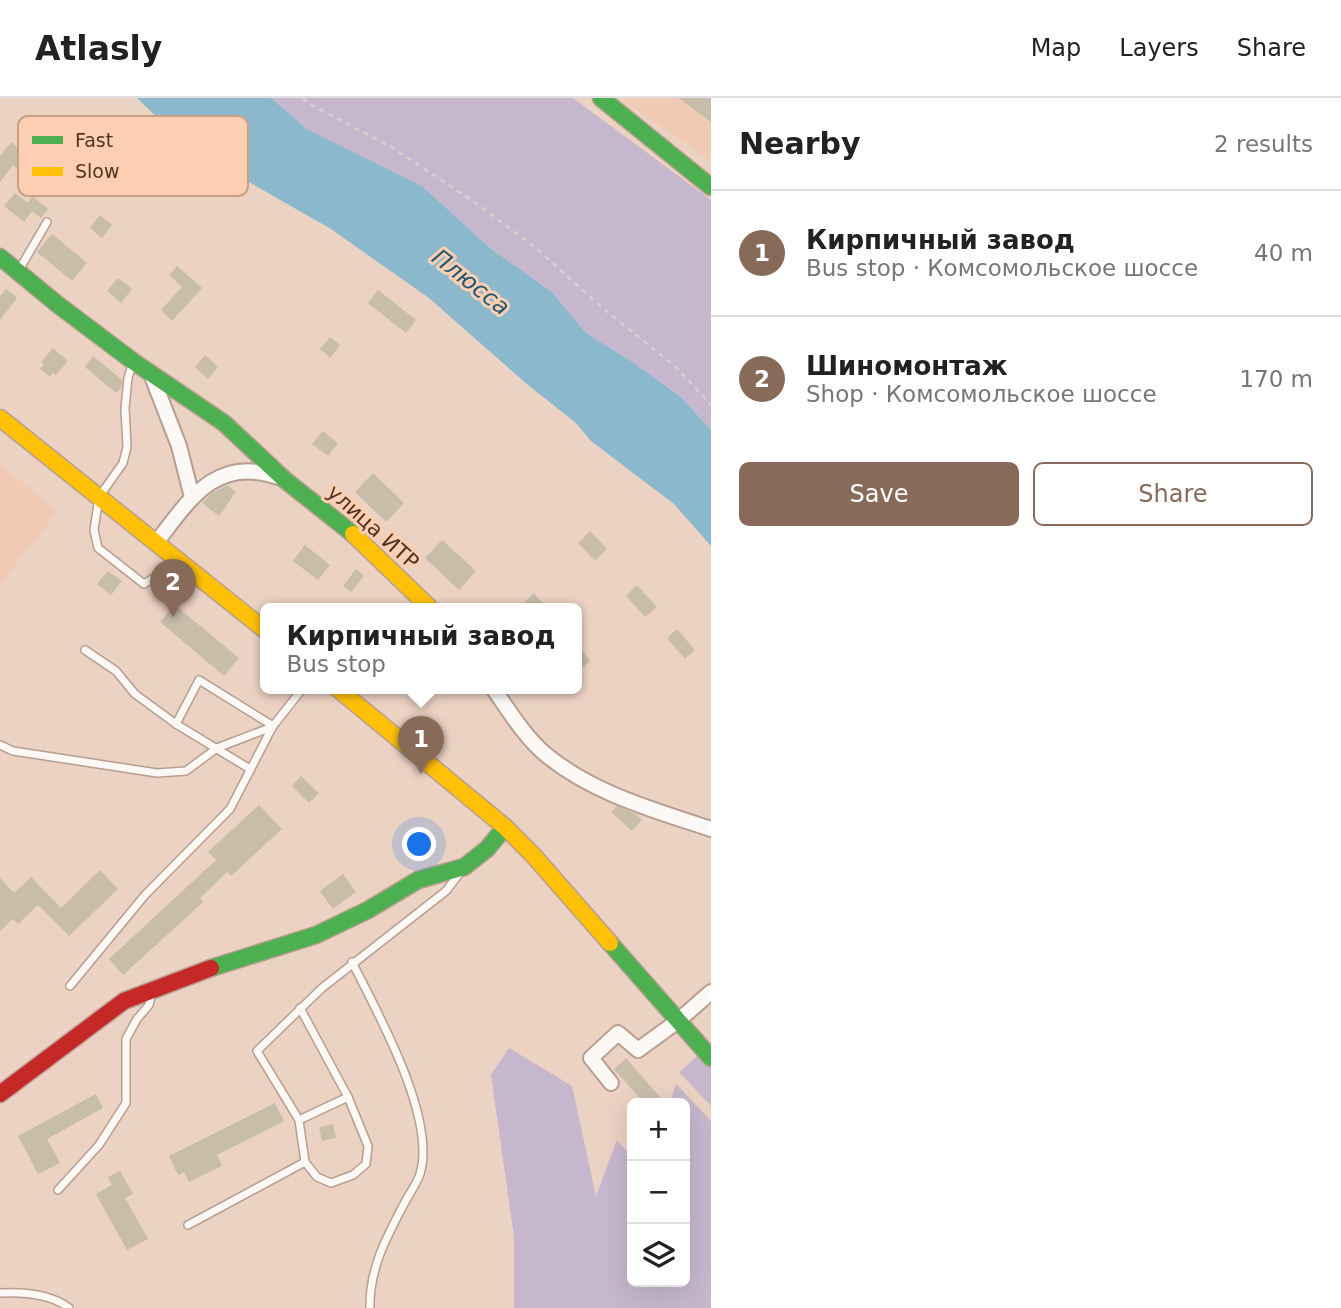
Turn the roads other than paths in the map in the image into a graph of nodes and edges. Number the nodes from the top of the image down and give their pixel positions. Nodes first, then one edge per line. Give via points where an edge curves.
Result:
1 (610, 101) edge
2 (711, 187) edge
3 (47, 222) dead end
4 (0, 257) edge
5 (19, 271) junction
6 (134, 362) junction
7 (151, 374) junction
8 (0, 418) edge
9 (285, 480) junction
10 (99, 497) junction
11 (190, 499) junction
12 (156, 543) junction
13 (180, 562) junction
14 (425, 603) edge
15 (260, 627) edge
16 (85, 650) dead end
17 (298, 694) edge
18 (344, 694) edge
19 (499, 694) edge
20 (176, 723) junction
21 (273, 726) junction
22 (0, 745) edge
23 (216, 748) junction
24 (250, 769) junction
25 (505, 827) junction
26 (711, 829) edge
27 (464, 867) junction
28 (352, 962) junction
29 (70, 986) dead end
30 (152, 992) junction
31 (711, 992) edge
32 (300, 1008) junction
33 (679, 1020) junction
34 (711, 1058) edge
35 (611, 1083) dead end
36 (0, 1094) edge
37 (348, 1097) junction
38 (299, 1120) junction
39 (305, 1162) junction
40 (58, 1190) dead end
41 (188, 1225) dead end
42 (0, 1293) edge
43 (69, 1308) edge
44 (370, 1308) edge

1 - 2 street
3 - 5 lane
4 - 5 street, улица ИТР
5 - 6 street, улица ИТР
6 - 7 street, улица ИТР
6 - 10 lane via 128,378 123,463
7 - 9 street, улица ИТР via 224,423
7 - 11 street via 179,446
8 - 10 street
9 - 11 street, улица ИТР via 263,472 240,471 220,476
9 - 14 street, улица ИТР via 342,524
10 - 12 street
10 - 13 lane via 94,530 98,548 144,584
11 - 12 street, улица ИТР
12 - 13 street
13 - 15 street
16 - 20 lane
17 - 21 lane
18 - 25 street
19 - 26 street via 542,751 572,773 634,804
20 - 21 lane via 199,680
20 - 23 lane
21 - 23 lane
21 - 24 lane
22 - 23 lane via 13,751 157,773 186,771
23 - 24 lane
24 - 29 lane via 230,809 145,895
25 - 27 street
25 - 33 street
27 - 28 lane via 446,891
27 - 30 street via 418,880 316,935 215,966
28 - 32 lane
28 - 44 lane via 400,1059 423,1149 420,1174 374,1266
30 - 36 street via 124,1001
30 - 40 lane via 149,1005 126,1039 126,1103 99,1145
31 - 33 street
32 - 37 lane
32 - 38 lane via 257,1051
33 - 34 street
33 - 35 street via 638,1050 618,1033 591,1058
37 - 38 lane
37 - 39 lane via 368,1146 366,1164 331,1183 317,1178
38 - 39 lane
39 - 41 lane
42 - 43 lane via 45,1297

